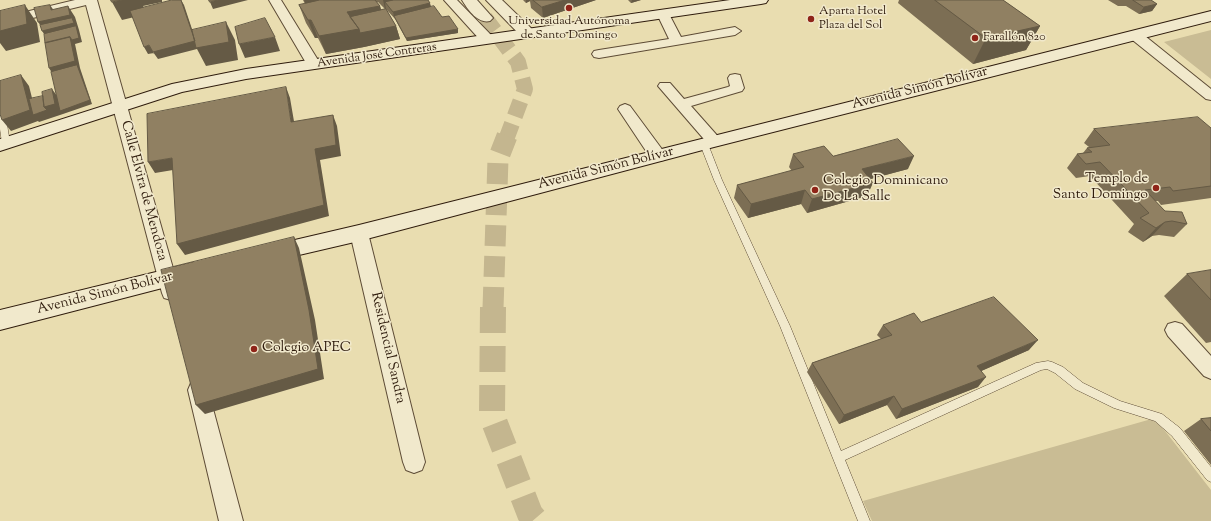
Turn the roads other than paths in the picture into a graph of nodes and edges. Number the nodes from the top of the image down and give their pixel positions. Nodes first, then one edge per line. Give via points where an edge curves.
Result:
1 (91, 0) edge
2 (275, 0) edge
3 (450, 0) edge
4 (469, 0) edge
5 (493, 0) edge
6 (761, 0) edge
7 (663, 14) junction
8 (1211, 16) edge
9 (485, 18) tunnel mouth
10 (0, 22) edge
11 (736, 31) dead end
12 (528, 34) junction
13 (1135, 35) junction
14 (487, 39) junction
15 (677, 42) junction
16 (599, 54) dead end
17 (314, 65) junction
18 (735, 78) dead end
19 (665, 86) dead end
20 (1211, 96) edge
21 (681, 104) junction
22 (0, 105) edge
23 (120, 107) junction
24 (625, 109) dead end
25 (709, 143) junction
26 (3, 144) edge
27 (658, 156) junction
28 (359, 233) junction
29 (250, 258) edge
30 (212, 268) edge
31 (167, 279) junction
32 (176, 310) edge
33 (0, 320) edge
34 (1175, 330) dead end
35 (192, 369) edge
36 (1211, 370) edge
37 (838, 457) junction
38 (414, 462) dead end
39 (1211, 476) edge
40 (231, 521) edge
41 (864, 521) edge

1 - 10 street
1 - 23 street, Calle Elvira de Mendoza
2 - 17 street
3 - 14 street
4 - 9 main road
5 - 12 main road
6 - 7 main road, Avenida José Contreras
7 - 12 main road, Avenida José Contreras
7 - 15 street
8 - 13 main road, Avenida Simón Bolívar
11 - 15 street
12 - 14 main road, Avenida José Contreras
13 - 20 street
13 - 25 main road, Avenida Simón Bolívar
14 - 17 main road, Avenida José Contreras
15 - 16 street
17 - 23 main road, Avenida José Contreras via 178,88
18 - 21 street via 737,88 733,90
19 - 21 street
21 - 25 street
22 - 26 lane
23 - 26 main road, Avenida José Contreras
23 - 31 street, Calle Elvira de Mendoza
24 - 27 street
25 - 27 main road, Avenida Simón Bolívar
25 - 37 lane via 718,180 785,326
27 - 28 main road, Avenida Simón Bolívar
28 - 29 main road, Avenida Simón Bolívar
28 - 38 street, Residencial Sandra
30 - 31 main road, Avenida Simón Bolívar
31 - 32 street, Calle Elvira de Mendoza
31 - 33 main road, Avenida Simón Bolívar
34 - 36 street
35 - 40 street
37 - 39 lane via 1040,366 1048,365 1059,370 1079,386 1118,405 1158,417 1176,432
37 - 41 lane

